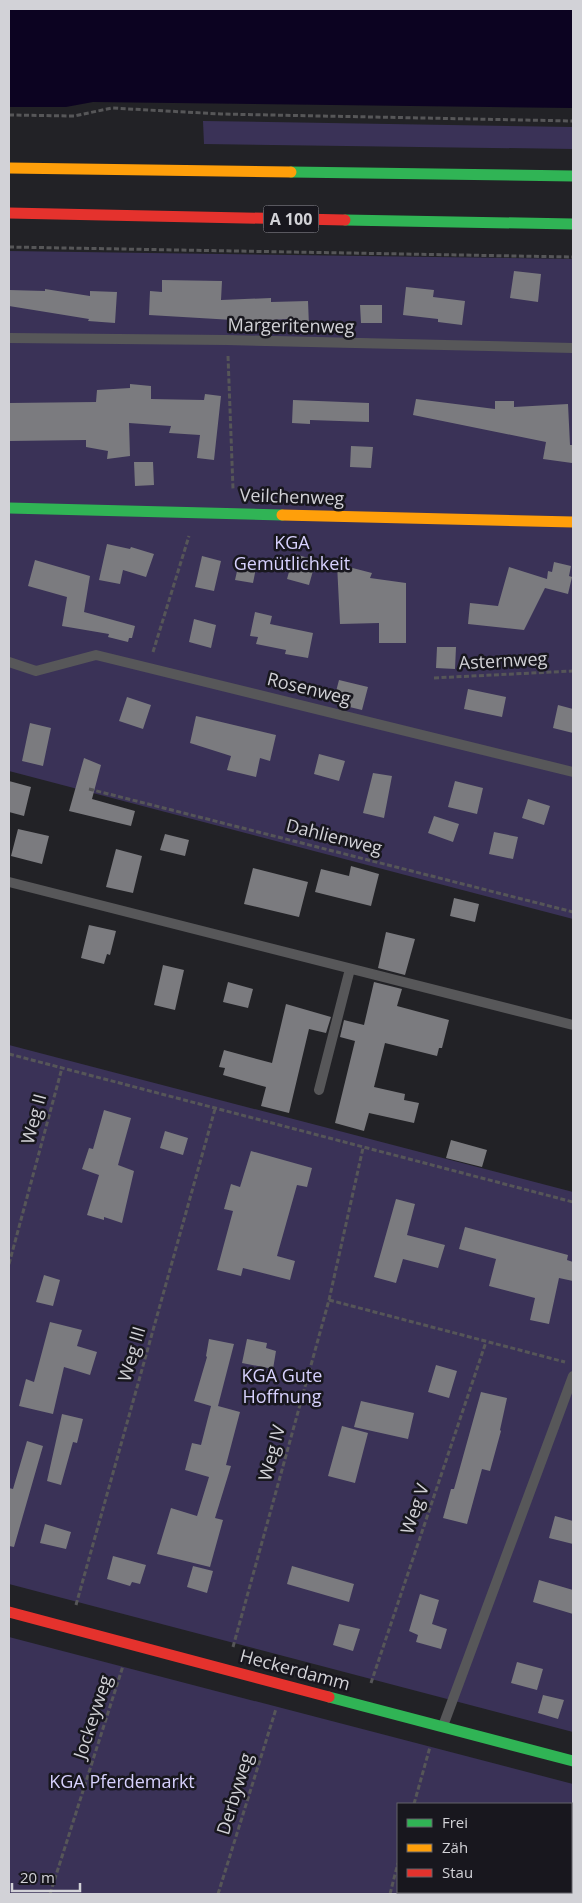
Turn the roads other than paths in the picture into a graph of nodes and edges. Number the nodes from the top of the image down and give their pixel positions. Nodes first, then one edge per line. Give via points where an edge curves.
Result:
1 (9, 168) edge
2 (573, 176) edge
3 (9, 214) edge
4 (573, 224) edge
5 (9, 338) edge
6 (573, 348) edge
7 (9, 508) edge
8 (573, 522) edge
9 (9, 662) edge
10 (573, 772) edge
11 (9, 882) edge
12 (350, 969) junction
13 (573, 1025) edge
14 (319, 1090) dead end
15 (573, 1376) edge
16 (9, 1612) edge
17 (443, 1727) junction
18 (573, 1761) edge

1 - 2 main road
3 - 4 main road, A 100
5 - 6 lane, Margeritenweg
7 - 8 main road, Veilchenweg
9 - 10 lane, Rosenweg via 36,671 96,655
11 - 12 lane
12 - 13 lane
12 - 14 lane
15 - 17 lane
16 - 17 main road, Heckerdamm
17 - 18 main road, Heckerdamm

